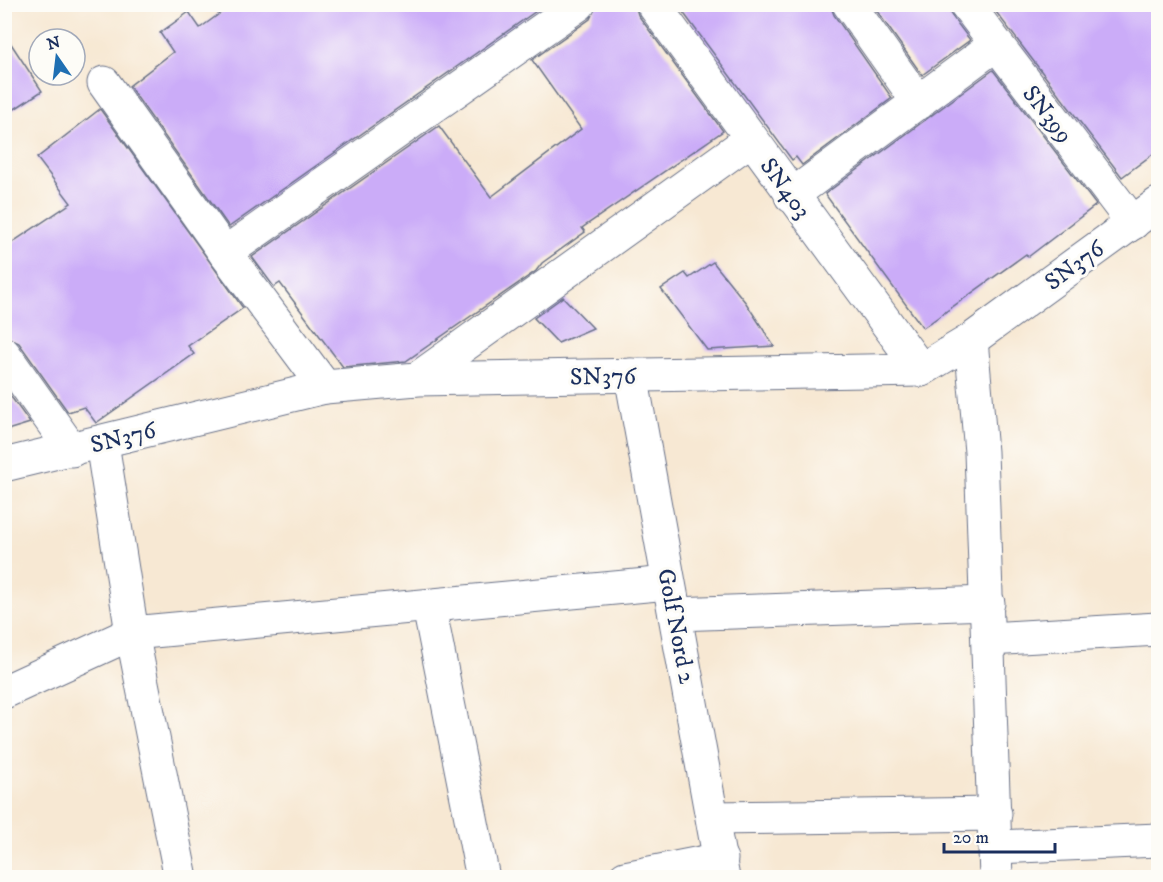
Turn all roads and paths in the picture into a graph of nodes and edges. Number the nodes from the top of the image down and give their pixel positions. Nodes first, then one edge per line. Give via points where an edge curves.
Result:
1 (579, 4) edge
2 (653, 4) edge
3 (849, 4) edge
4 (966, 4) edge
5 (995, 45) junction
6 (104, 83) dead end
7 (919, 103) junction
8 (751, 139) junction
9 (791, 196) junction
10 (1146, 214) edge
11 (225, 253) junction
12 (971, 340) junction
13 (4, 354) edge
14 (921, 370) junction
15 (631, 375) junction
16 (417, 379) junction
17 (325, 387) junction
18 (87, 446) junction
19 (4, 465) edge
20 (672, 599) junction
21 (988, 603) junction
22 (429, 608) junction
23 (1158, 629) edge
24 (132, 633) junction
25 (988, 639) junction
26 (4, 692) edge
27 (995, 814) junction
28 (713, 818) junction
29 (1158, 840) edge
30 (996, 862) edge
31 (722, 868) edge
32 (181, 878) edge
33 (483, 878) edge
34 (625, 878) edge

1 - 11 street
2 - 8 street, SN403
3 - 7 street
4 - 5 street, SN399
5 - 7 street
5 - 10 street, SN399
6 - 11 street
7 - 9 street
8 - 9 street, SN403
8 - 16 street
9 - 14 street, SN403
10 - 12 street, SN376
11 - 17 street
12 - 14 street, SN376
12 - 21 street
13 - 18 street
14 - 15 street, SN376
15 - 16 street, SN376
15 - 20 street, Golf Nord 2
16 - 17 street, SN376
17 - 18 street, SN376
18 - 19 street, SN376
18 - 24 street
20 - 21 street
20 - 22 street
20 - 28 street, Golf Nord 2
21 - 25 street
22 - 24 street
22 - 33 street
23 - 25 street
24 - 26 street
24 - 32 street
25 - 27 street
27 - 28 street
27 - 30 street
28 - 31 street, Golf Nord 2
29 - 30 street
31 - 34 street

